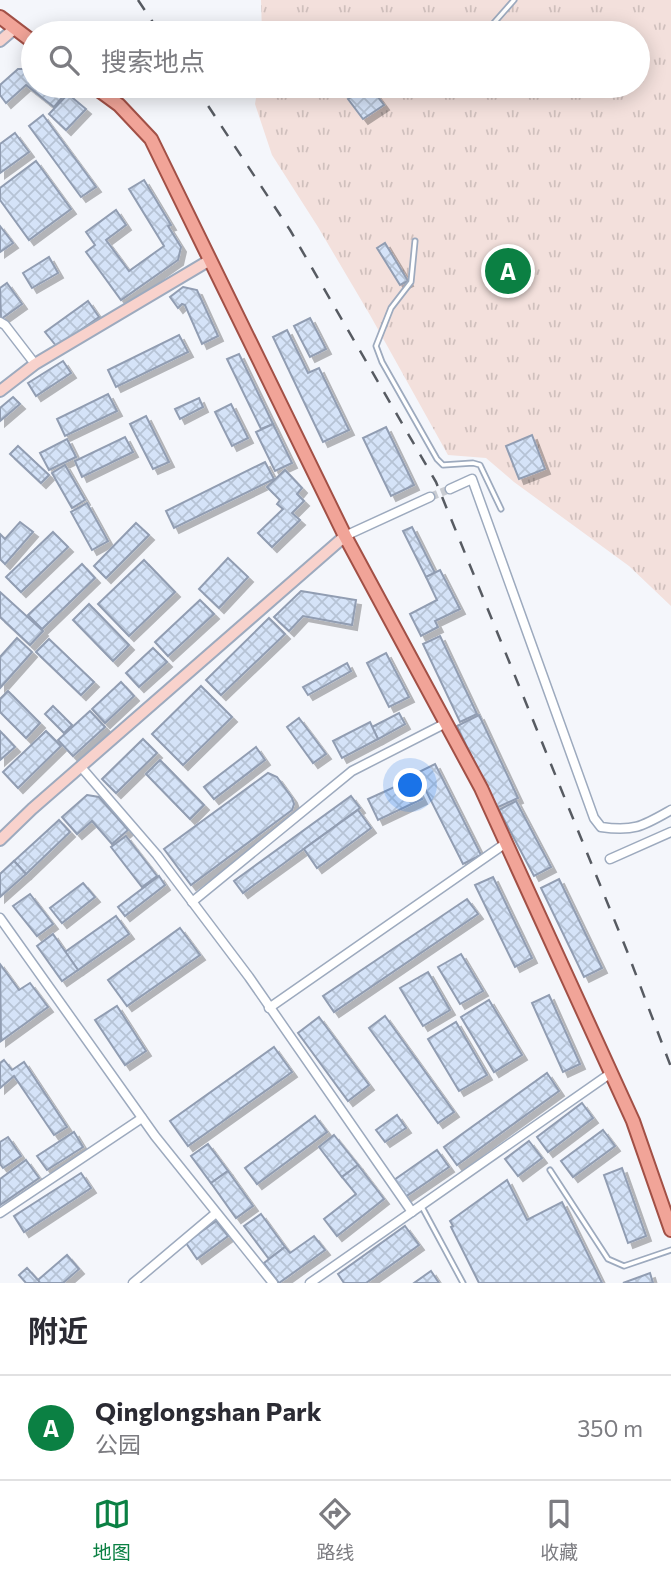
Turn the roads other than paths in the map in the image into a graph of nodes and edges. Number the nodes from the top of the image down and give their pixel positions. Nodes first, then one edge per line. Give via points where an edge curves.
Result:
1 (514, 0) edge
2 (0, 17) edge
3 (496, 21) edge
4 (14, 29) junction
5 (21, 34) edge
6 (0, 41) edge
7 (109, 98) edge
8 (415, 241) dead end
9 (210, 260) junction
10 (0, 322) edge
11 (34, 364) junction
12 (0, 391) edge
13 (450, 489) tunnel mouth
14 (430, 497) tunnel mouth
15 (501, 509) dead end
16 (345, 536) junction
17 (446, 723) junction
18 (81, 767) junction
19 (671, 810) edge
20 (671, 832) edge
21 (0, 840) edge
22 (506, 843) junction
23 (610, 859) dead end
24 (192, 902) junction
25 (0, 918) edge
26 (269, 1008) junction
27 (611, 1073) junction
28 (142, 1118) junction
29 (550, 1170) dead end
30 (421, 1206) junction
31 (412, 1212) junction
32 (0, 1213) edge
33 (216, 1213) junction
34 (671, 1230) edge
35 (671, 1250) edge
36 (133, 1283) edge
37 (272, 1283) edge
38 (310, 1283) edge
39 (463, 1283) edge

1 - 3 lane
2 - 4 main road
4 - 5 main road
4 - 6 street
7 - 9 main road via 151,139
8 - 15 lane via 411,282 391,308 376,346 437,459 443,465 480,465
9 - 11 street
9 - 16 main road
10 - 11 street
11 - 12 street
13 - 19 street via 472,479 594,818 601,827 621,830 643,826
14 - 16 street
16 - 17 main road
16 - 18 street
17 - 22 main road
17 - 24 street via 352,771
18 - 21 street
18 - 24 street
20 - 23 street
22 - 26 street
22 - 27 main road
24 - 26 street
25 - 28 street
26 - 31 street
27 - 30 street
27 - 34 main road
28 - 32 street
28 - 33 street
29 - 35 lane via 608,1259 624,1266
30 - 31 street
30 - 39 lane
31 - 38 street
33 - 36 street
33 - 37 street

